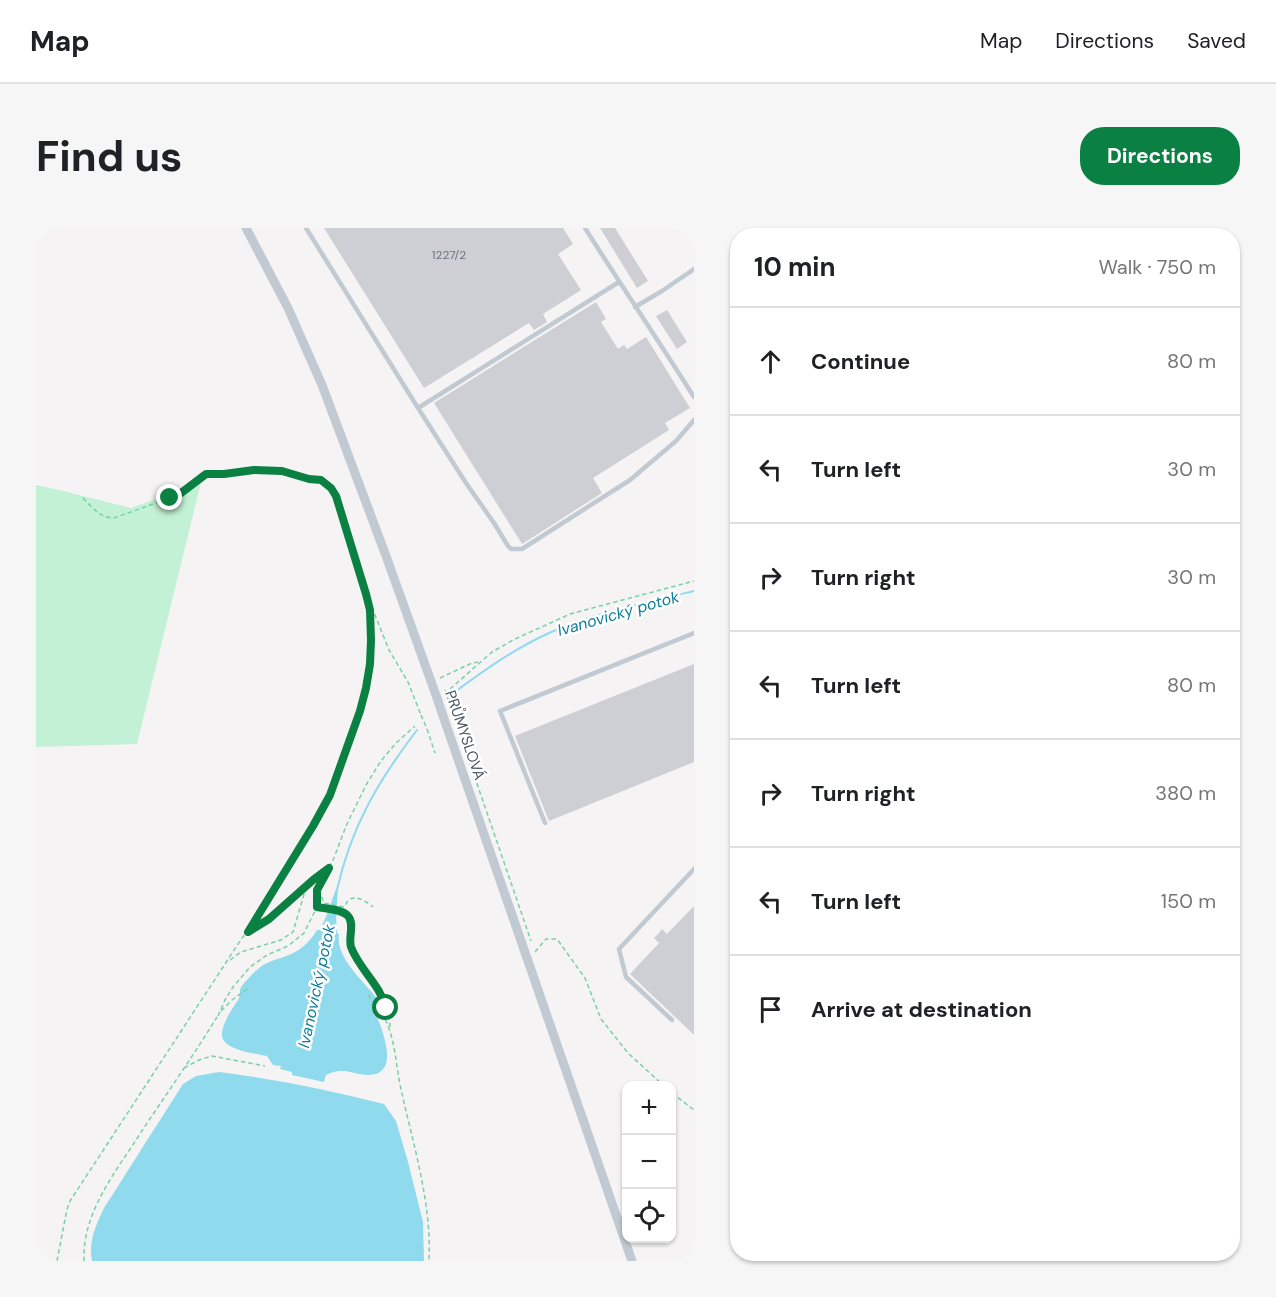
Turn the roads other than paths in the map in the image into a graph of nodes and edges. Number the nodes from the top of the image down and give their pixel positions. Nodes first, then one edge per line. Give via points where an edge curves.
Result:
1 (246, 228) edge
2 (306, 228) edge
3 (585, 228) edge
4 (694, 268) edge
5 (619, 282) junction
6 (635, 307) junction
7 (694, 397) edge
8 (418, 408) junction
9 (694, 420) edge
10 (694, 633) edge
11 (545, 823) dead end
12 (694, 869) edge
13 (672, 1020) dead end
14 (632, 1261) edge

1 - 14 street, PRŮMYSLOVÁ, bridge via 322,385 382,545
2 - 8 lane
3 - 5 lane
4 - 6 lane
5 - 6 lane
5 - 8 lane
6 - 7 lane
8 - 9 lane via 508,546 516,550 630,480 676,441
10 - 11 lane via 500,711
12 - 13 lane via 620,949 626,977

